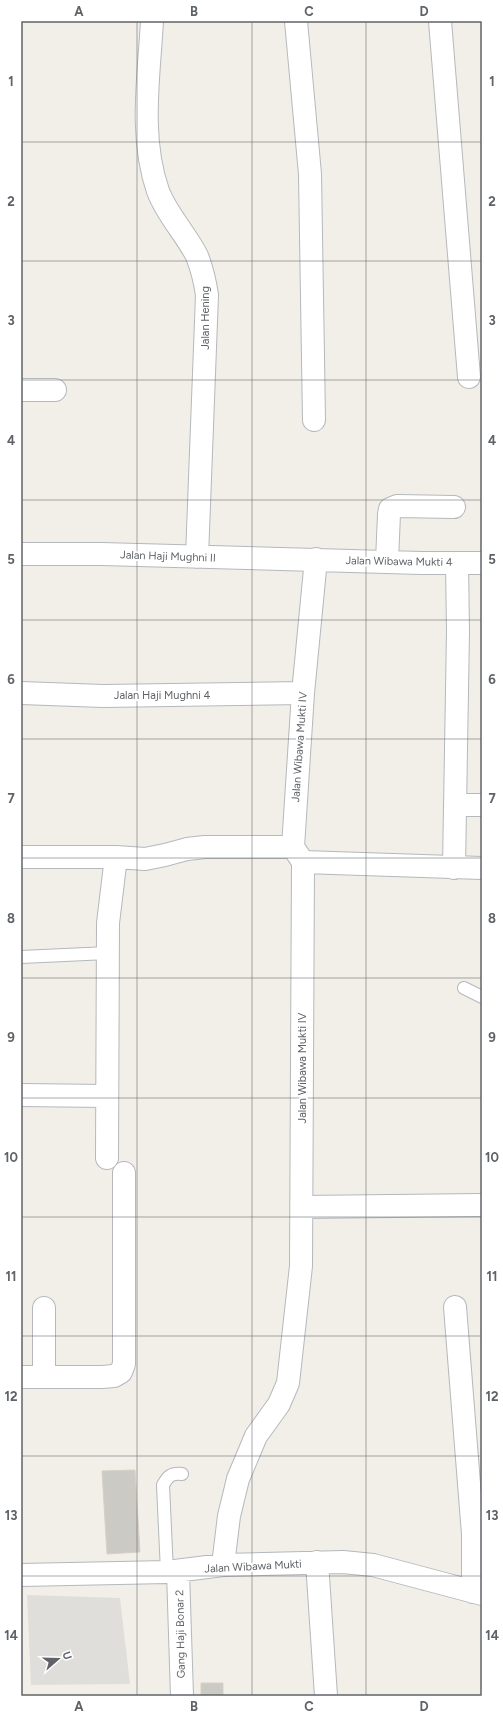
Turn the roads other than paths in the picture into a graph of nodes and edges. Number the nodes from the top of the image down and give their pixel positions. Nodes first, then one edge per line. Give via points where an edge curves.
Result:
1 (152, 21) edge
2 (296, 21) edge
3 (440, 21) edge
4 (473, 329) edge
5 (468, 377) dead end
6 (21, 390) edge
7 (55, 390) dead end
8 (314, 420) dead end
9 (454, 507) dead end
10 (21, 554) edge
11 (197, 556) junction
12 (316, 559) junction
13 (387, 561) junction
14 (457, 563) junction
15 (482, 563) edge
16 (21, 693) edge
17 (303, 694) junction
18 (455, 805) junction
19 (482, 805) edge
20 (298, 854) junction
21 (21, 857) edge
22 (116, 857) junction
23 (454, 868) junction
24 (482, 868) edge
25 (108, 953) junction
26 (21, 957) edge
27 (464, 988) dead end
28 (482, 997) edge
29 (21, 1095) edge
30 (106, 1096) junction
31 (106, 1158) dead end
32 (124, 1173) dead end
33 (482, 1205) edge
34 (302, 1207) junction
35 (455, 1307) dead end
36 (44, 1308) dead end
37 (21, 1377) edge
38 (44, 1377) junction
39 (182, 1474) dead end
40 (317, 1562) junction
41 (223, 1565) junction
42 (173, 1572) junction
43 (21, 1575) edge
44 (477, 1593) edge
45 (182, 1696) edge
46 (326, 1696) edge

1 - 11 street, Jalan Hening via 147,131 152,173 168,211 196,256 204,275 206,295
2 - 8 street via 310,174
3 - 4 street
4 - 5 street
6 - 7 street
9 - 13 street via 397,506 390,509
10 - 11 street, Jalan Haji Mughni II
11 - 12 street, Jalan Haji Mughni II
12 - 13 street, Jalan Wibawa Mukti 4
12 - 17 street, Jalan Wibawa Mukti IV
13 - 14 street, Jalan Wibawa Mukti 4
14 - 15 street, Jalan Wibawa Mukti 4
14 - 18 street
16 - 17 street, Jalan Haji Mughni 4 via 103,696
17 - 20 street, Jalan Wibawa Mukti IV
18 - 19 street
18 - 23 street
20 - 22 street via 205,847 144,858
20 - 23 street
20 - 34 street, Jalan Wibawa Mukti IV
21 - 22 street
22 - 25 street via 108,923
23 - 24 street
25 - 26 lane
25 - 30 street
27 - 28 lane
29 - 30 street
30 - 31 street
32 - 38 street via 124,1364 121,1372 114,1376 102,1377
33 - 34 street
34 - 41 street, Jalan Wibawa Mukti IV via 301,1266 288,1383 279,1404 256,1436 238,1479 229,1516
35 - 44 street
36 - 38 street
37 - 38 street
39 - 42 lane via 168,1476 163,1485
40 - 41 street, Jalan Wibawa Mukti
40 - 44 street, Jalan Wibawa Mukti via 373,1565
40 - 46 street
41 - 42 street, Jalan Wibawa Mukti
42 - 43 street, Jalan Wibawa Mukti
42 - 45 street, Gang Haji Bonar 2

